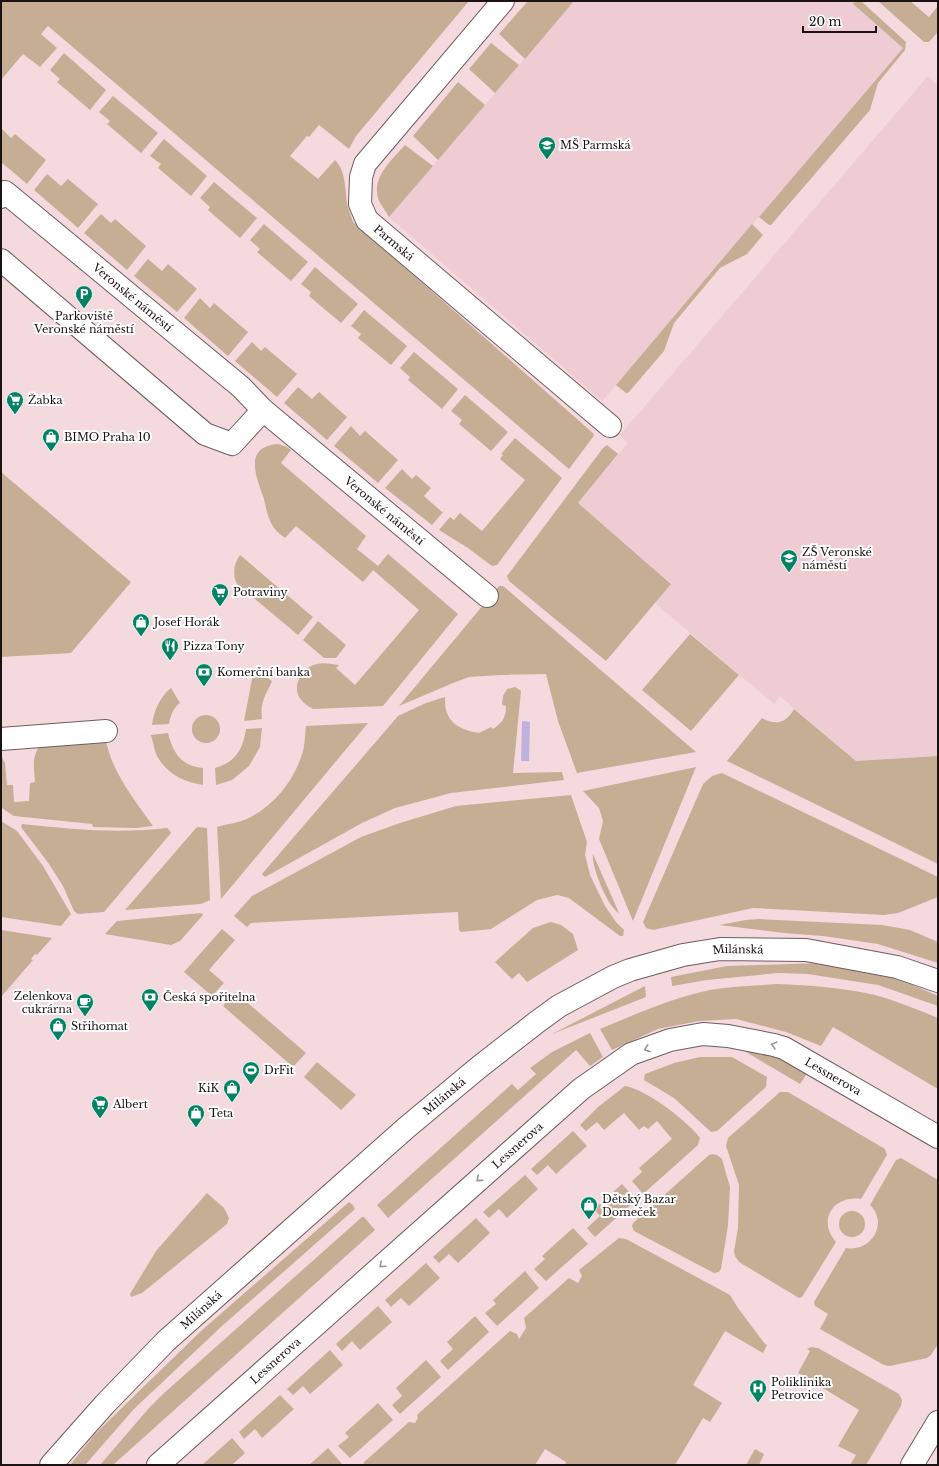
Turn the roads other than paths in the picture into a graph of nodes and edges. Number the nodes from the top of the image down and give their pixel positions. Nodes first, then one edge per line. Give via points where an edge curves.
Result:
1 (503, 1) edge
2 (1, 197) edge
3 (1, 260) edge
4 (263, 410) junction
5 (610, 426) dead end
6 (487, 596) dead end
7 (106, 731) dead end
8 (1, 739) edge
9 (938, 981) edge
10 (938, 1137) edge
11 (938, 1422) edge
12 (51, 1465) edge
13 (158, 1465) edge
14 (912, 1465) edge

1 - 5 street, Parmská via 365,164 361,177 360,204 367,220
2 - 4 street, Veronské náměstí via 5,192 241,387
3 - 4 street via 205,434 232,444
4 - 6 street, Veronské náměstí
7 - 8 street
9 - 12 street, Milánská via 897,966 806,950 720,948 630,970 559,1006 478,1068 406,1128 166,1341
10 -> 13 street, Lessnerova via 809,1062 774,1045 728,1036 696,1035 670,1040 632,1054 581,1089
11 - 14 street

